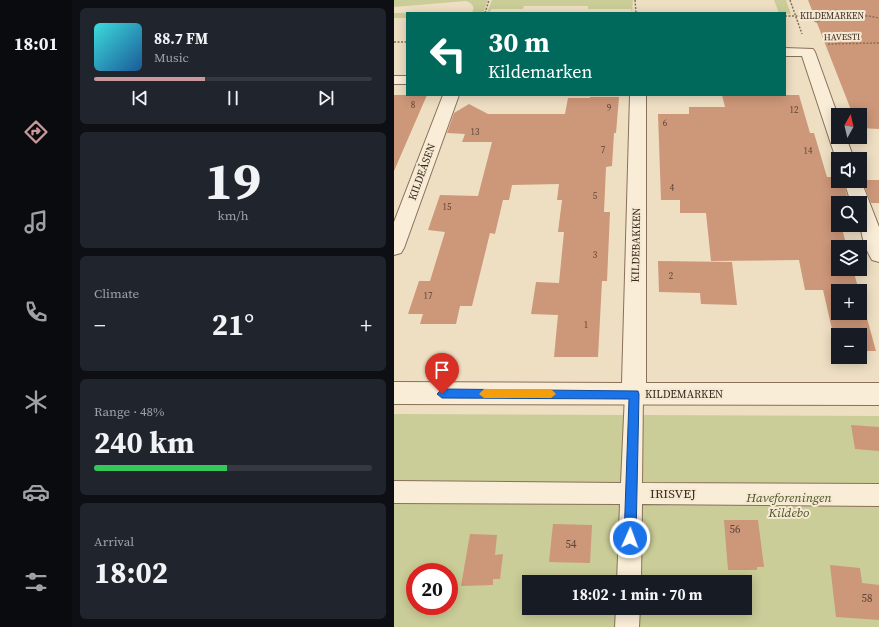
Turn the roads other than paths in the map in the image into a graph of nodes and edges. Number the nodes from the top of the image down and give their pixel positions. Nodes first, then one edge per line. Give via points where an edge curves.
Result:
1 (786, 52) edge
2 (394, 80) edge
3 (406, 80) edge
4 (451, 96) edge
5 (638, 96) edge
6 (843, 152) edge
7 (855, 188) edge
8 (394, 248) edge
9 (879, 255) edge
10 (394, 393) edge
11 (634, 394) junction
12 (879, 394) edge
13 (394, 492) edge
14 (631, 493) junction
15 (879, 495) edge
16 (629, 575) edge
17 (628, 615) edge
18 (627, 627) edge

1 - 6 street via 806,48
2 - 3 street
4 - 8 street, KILDEÅSEN
5 - 11 street, KILDEBAKKEN
7 - 9 street
10 - 11 street, KILDEMARKEN
11 - 12 street, KILDEMARKEN
11 - 14 lane
13 - 14 lane, IRISVEJ
14 - 15 lane, IRISVEJ
14 - 16 lane
17 - 18 lane

